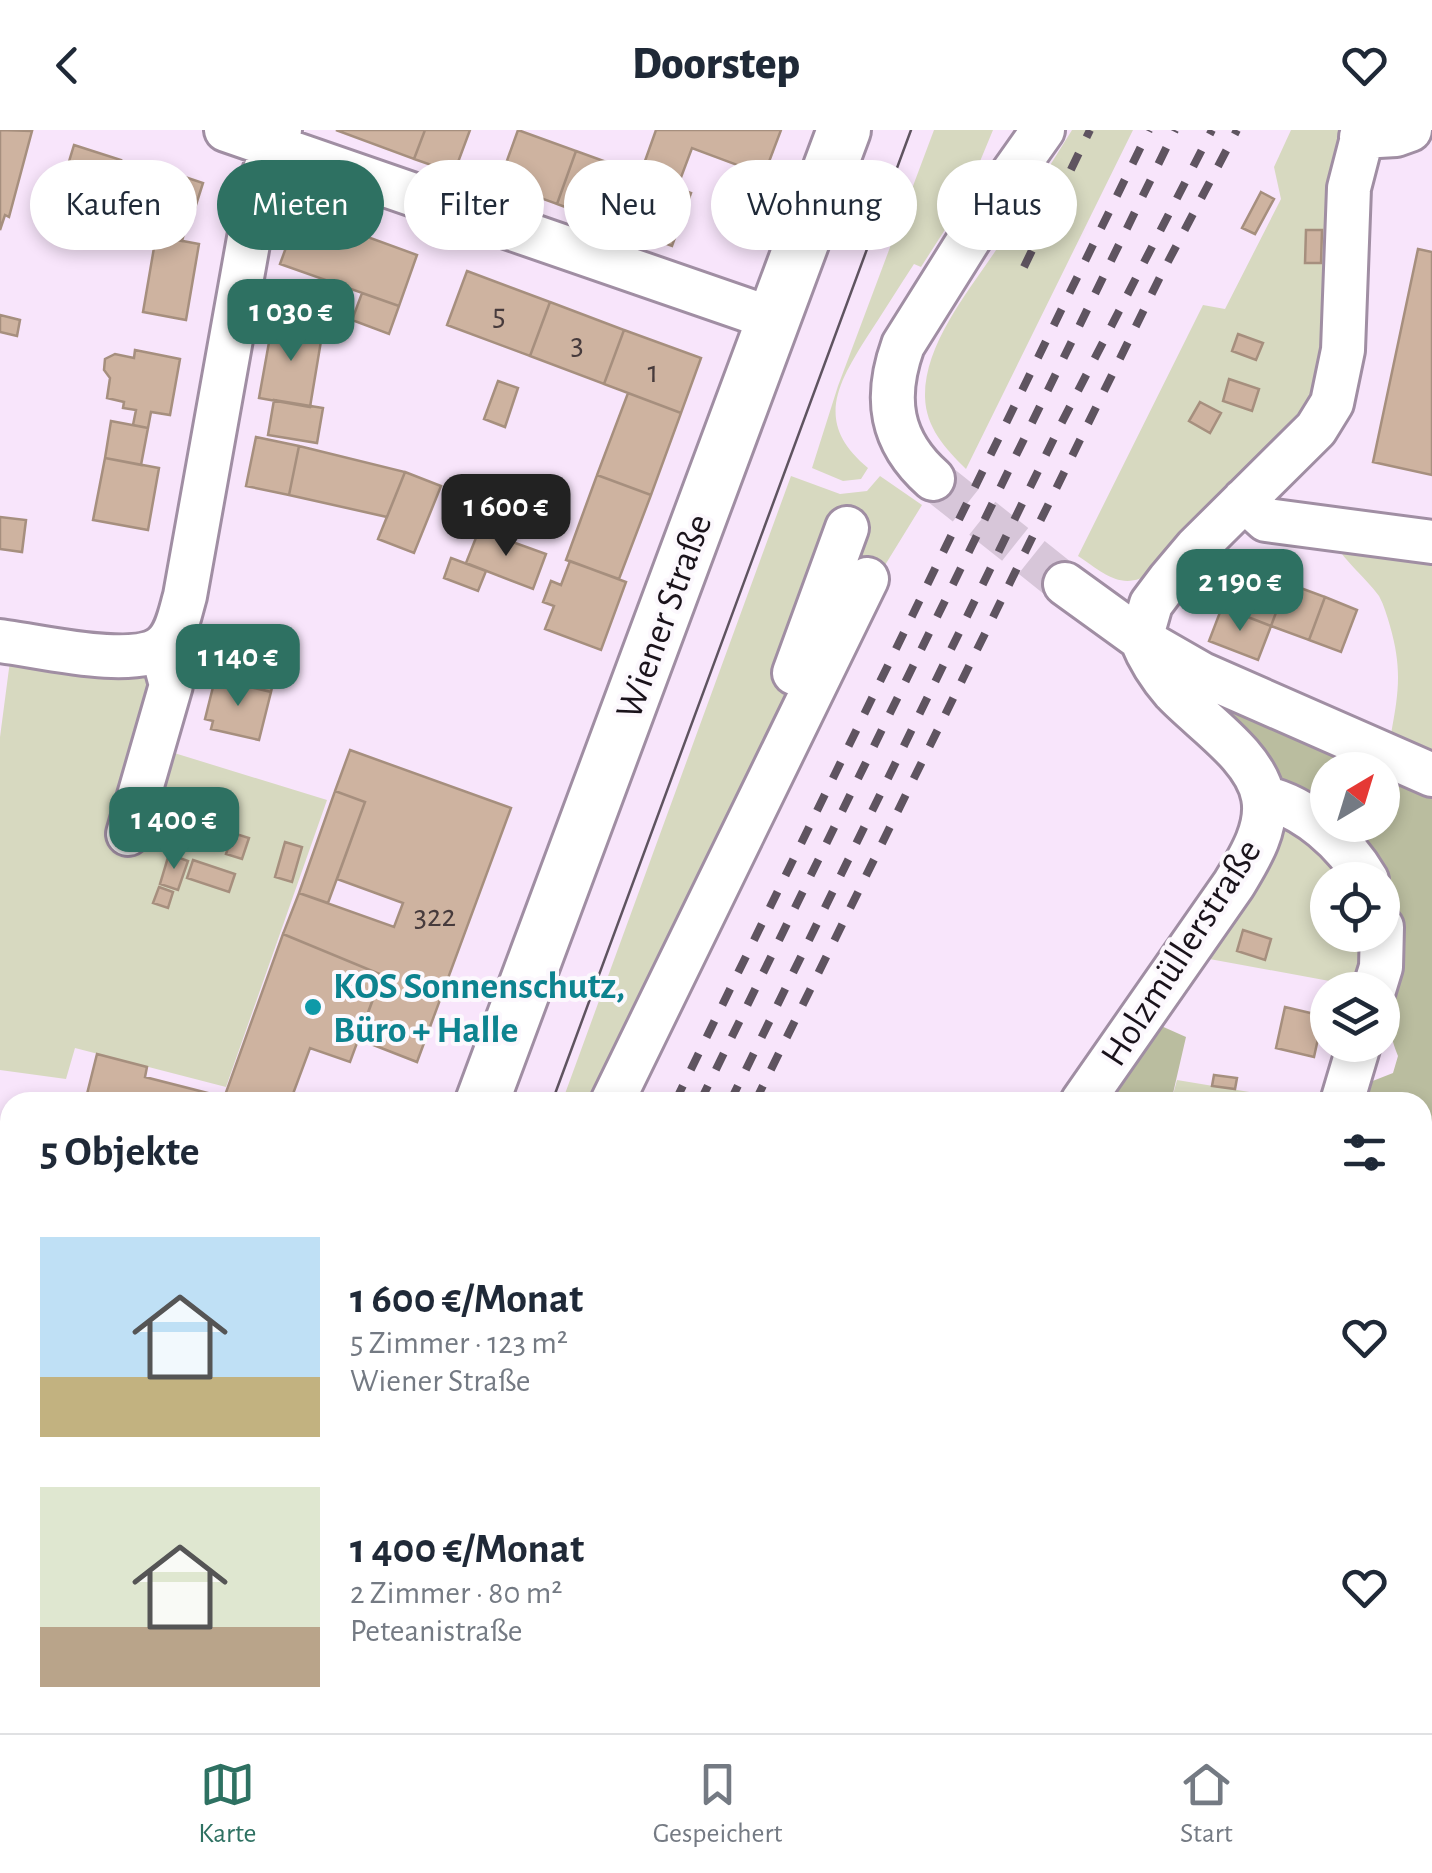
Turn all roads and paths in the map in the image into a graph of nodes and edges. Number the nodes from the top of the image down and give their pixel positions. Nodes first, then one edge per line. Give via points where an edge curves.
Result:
1 (226, 130) edge
2 (844, 130) edge
3 (1017, 130) edge
4 (1043, 130) edge
5 (1410, 130) edge
6 (277, 138) edge
7 (1360, 141) edge
8 (1008, 160) edge
9 (1022, 160) edge
10 (963, 250) edge
11 (774, 318) junction
12 (933, 479) tunnel mouth
13 (1244, 500) junction
14 (847, 528) dead end
15 (1432, 542) edge
16 (867, 580) dead end
17 (1065, 584) tunnel mouth
18 (1140, 639) junction
19 (0, 641) edge
20 (162, 648) junction
21 (1432, 775) edge
22 (766, 784) junction
23 (1263, 797) junction
24 (128, 834) dead end
25 (1357, 862) edge
26 (1354, 1062) edge
27 (486, 1092) edge
28 (617, 1092) edge
29 (1089, 1092) edge
30 (1345, 1092) edge

1 - 6 street
2 - 11 main road, Wiener Straße
3 - 8 street
4 - 9 street
5 - 7 street
6 - 11 street
6 - 20 street via 258,188 185,596
7 - 13 street via 1346,231 1344,350 1332,402 1316,429
10 - 12 street via 893,372 892,405 902,442
11 - 27 main road, Wiener Straße
13 - 15 street via 1266,520
13 - 18 street via 1151,604
14 - 22 street via 784,702
16 - 22 street
17 - 18 street
18 - 21 street via 1202,674
18 - 23 street, Holzmüllerstraße via 1175,693 1252,770
19 - 20 street via 118,656
20 - 24 street via 171,684
22 - 28 street
23 - 25 street, Holzmüllerstraße via 1289,803
23 - 29 street, Holzmüllerstraße via 1262,824 1243,868
26 - 30 street

